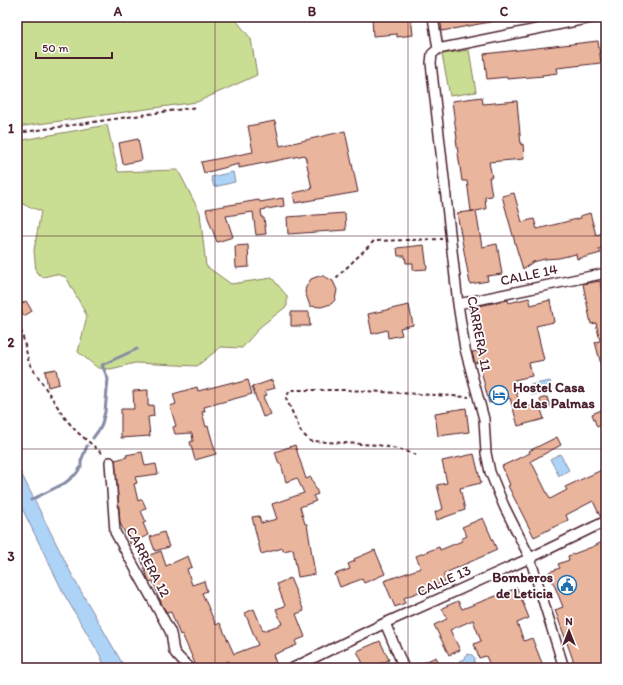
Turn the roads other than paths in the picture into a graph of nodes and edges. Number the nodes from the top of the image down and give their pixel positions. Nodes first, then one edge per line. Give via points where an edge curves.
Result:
1 (433, 17) edge
2 (596, 17) edge
3 (552, 21) edge
4 (438, 49) junction
5 (606, 273) edge
6 (458, 304) junction
7 (110, 462) road end
8 (606, 521) edge
9 (530, 558) junction
10 (385, 623) junction
11 (190, 668) edge
12 (293, 668) edge
13 (404, 668) edge
14 (564, 668) edge

1 - 4 street
2 - 3 street
3 - 4 street
4 - 6 street, CARRERA 11 via 432,54 431,63
5 - 6 street, CALLE 14
6 - 9 street, CARRERA 11 via 465,349 484,419 490,472
7 - 11 street, CARRERA 12 via 115,532 170,632 173,650
8 - 9 street, CALLE 13
9 - 10 street, CALLE 13
9 - 14 street, CARRERA 11
10 - 12 street, CALLE 13
10 - 13 street

